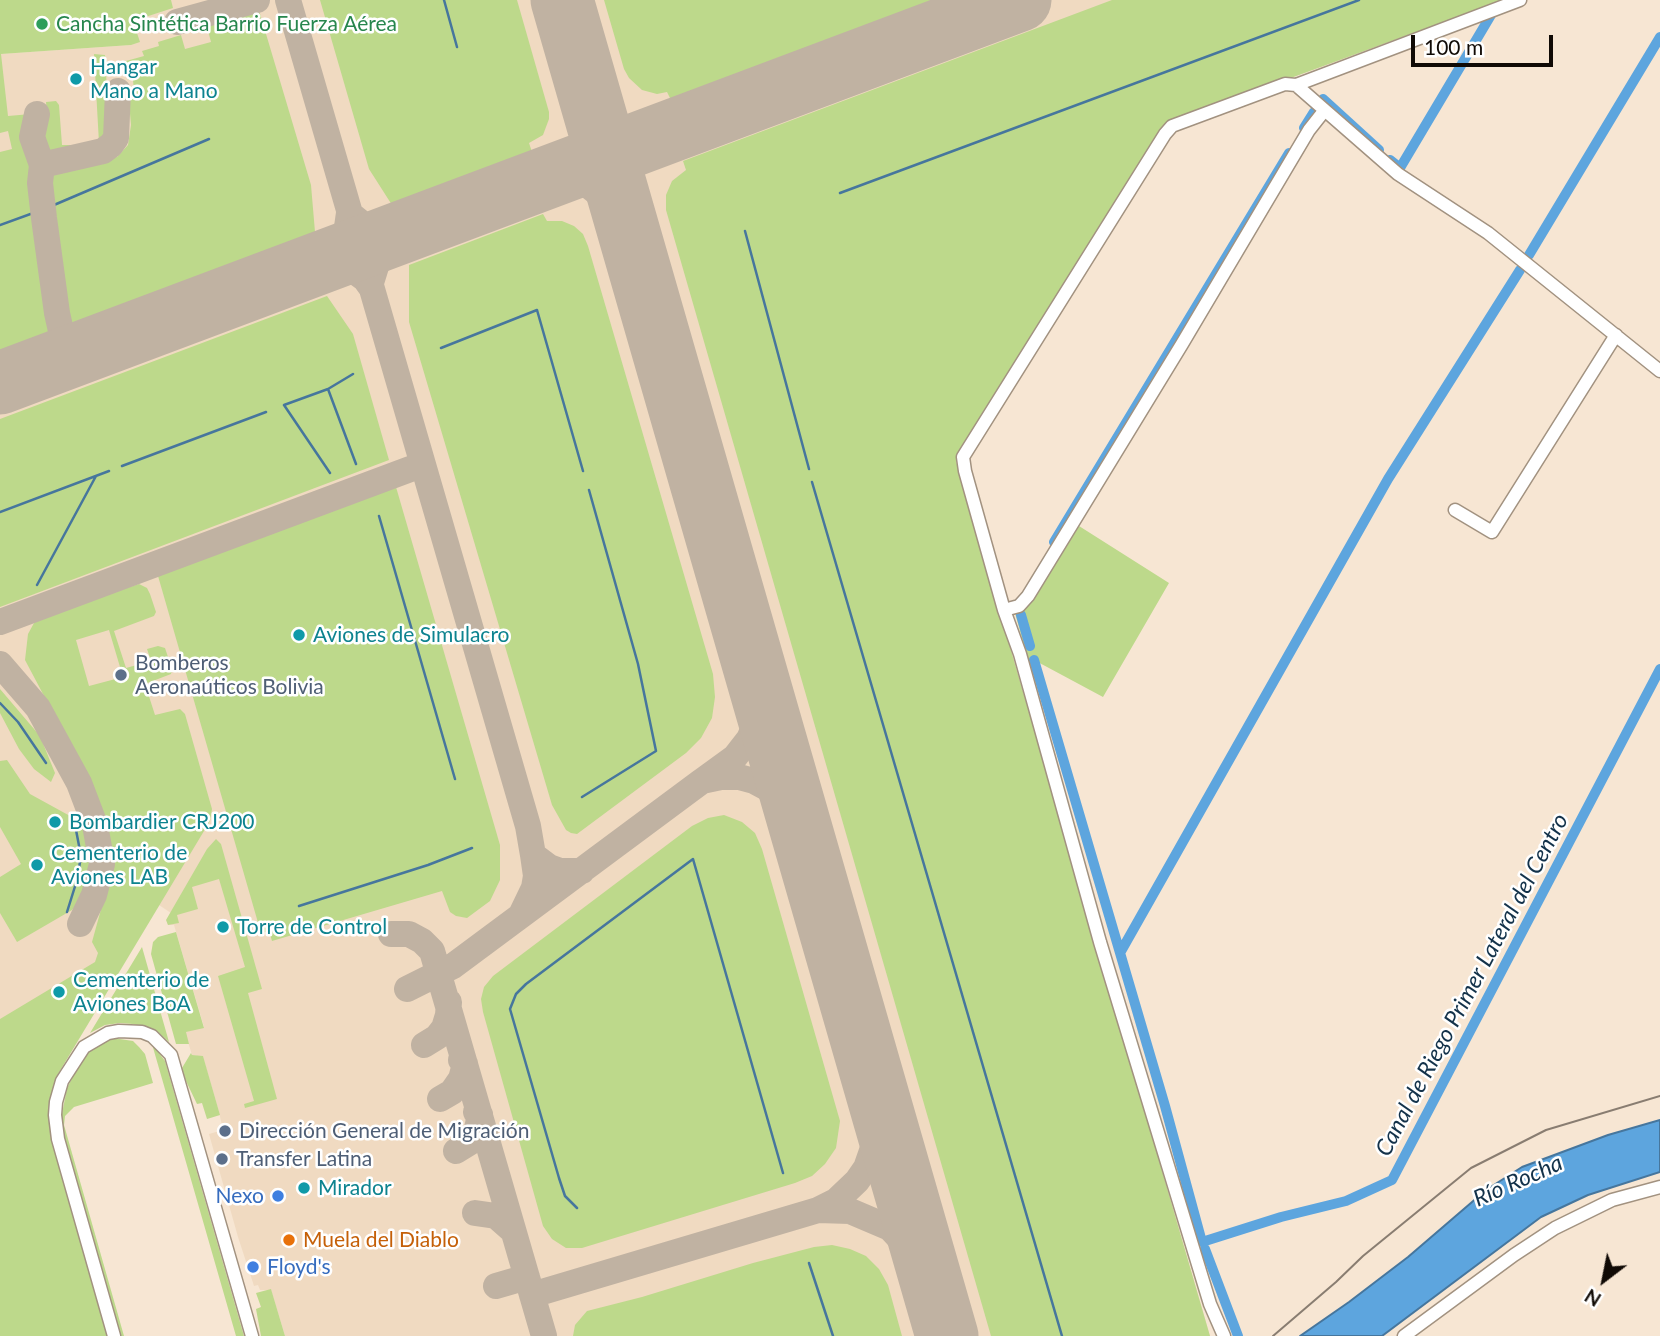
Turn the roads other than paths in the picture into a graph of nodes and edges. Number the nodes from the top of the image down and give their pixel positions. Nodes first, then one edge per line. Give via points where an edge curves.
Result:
1 (1520, 0) edge
2 (1296, 85) junction
3 (1324, 111) junction
4 (1616, 335) junction
5 (1660, 371) edge
6 (1455, 510) dead end
7 (1004, 610) junction
8 (1660, 1186) edge
9 (114, 1336) edge
10 (252, 1336) edge
11 (1224, 1336) edge
12 (1404, 1336) edge

1 - 2 street
2 - 3 street
2 - 7 street via 1285,84 1168,130 965,451 963,463
3 - 4 street via 1398,174 1488,233
3 - 7 street via 1028,596 1019,606
4 - 5 street
4 - 6 street via 1492,531
7 - 11 street via 1192,1248
8 - 12 street via 1612,1200 1555,1228
9 - 10 street via 55,1115 62,1081 83,1047 119,1031 142,1032 171,1055

